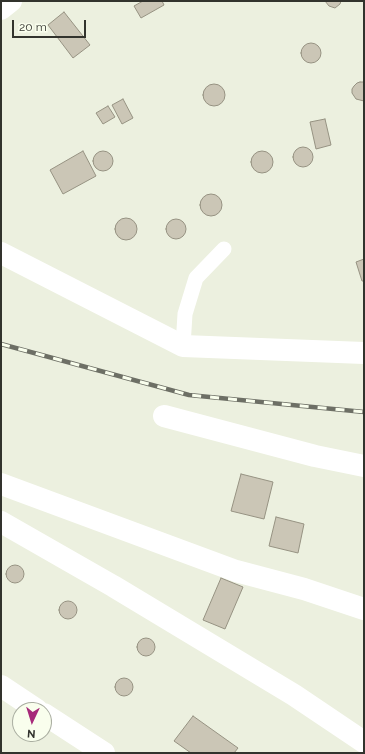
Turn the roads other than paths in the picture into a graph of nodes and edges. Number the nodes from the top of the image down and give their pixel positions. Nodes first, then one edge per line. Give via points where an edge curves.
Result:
1 (11, 1) edge
2 (1, 9) edge
3 (224, 250) dead end
4 (1, 254) edge
5 (183, 346) junction
6 (364, 353) edge
7 (164, 416) dead end
8 (364, 466) edge
9 (1, 484) edge
10 (1, 522) edge
11 (364, 609) edge
12 (1, 686) edge
13 (25, 702) edge
14 (52, 719) edge
15 (364, 742) edge
16 (104, 753) edge

1 - 2 street
3 - 5 lane via 196,278 185,314
4 - 5 street
5 - 6 street
7 - 8 street via 315,456
9 - 11 street via 236,571 304,589
10 - 15 street via 294,695
12 - 13 street
14 - 16 street

